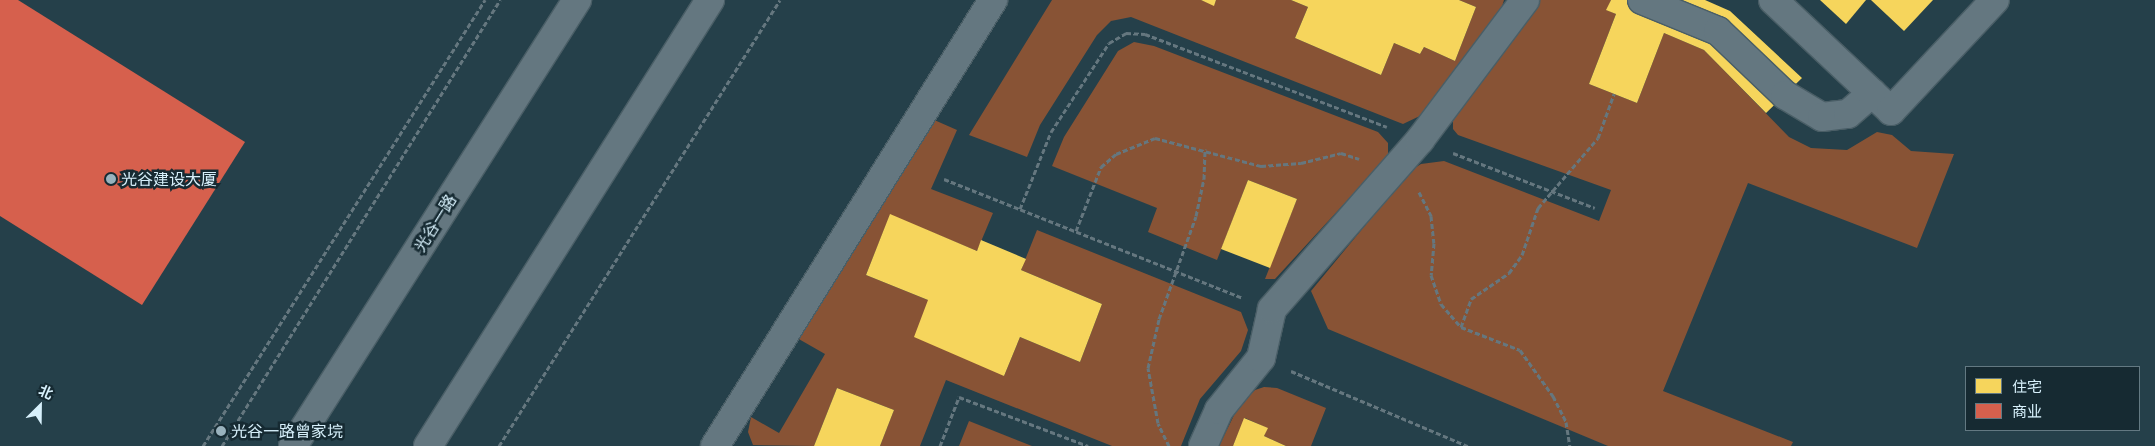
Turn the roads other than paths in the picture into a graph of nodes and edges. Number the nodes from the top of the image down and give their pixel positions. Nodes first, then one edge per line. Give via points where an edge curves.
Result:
1 (577, 0) edge
2 (710, 0) edge
3 (993, 0) edge
4 (1524, 0) edge
5 (1642, 0) edge
6 (1772, 0) edge
7 (1995, 0) edge
8 (1872, 93) junction
9 (293, 446) edge
10 (428, 446) edge
11 (715, 446) edge
12 (1203, 446) edge

1 - 9 street, 光谷一路
2 - 10 street
3 - 11 street
4 - 12 street via 1420,140 1272,309 1261,358 1219,410
5 - 8 street via 1718,31 1785,95 1822,117 1848,114
6 - 8 street
7 - 8 street via 1891,110

